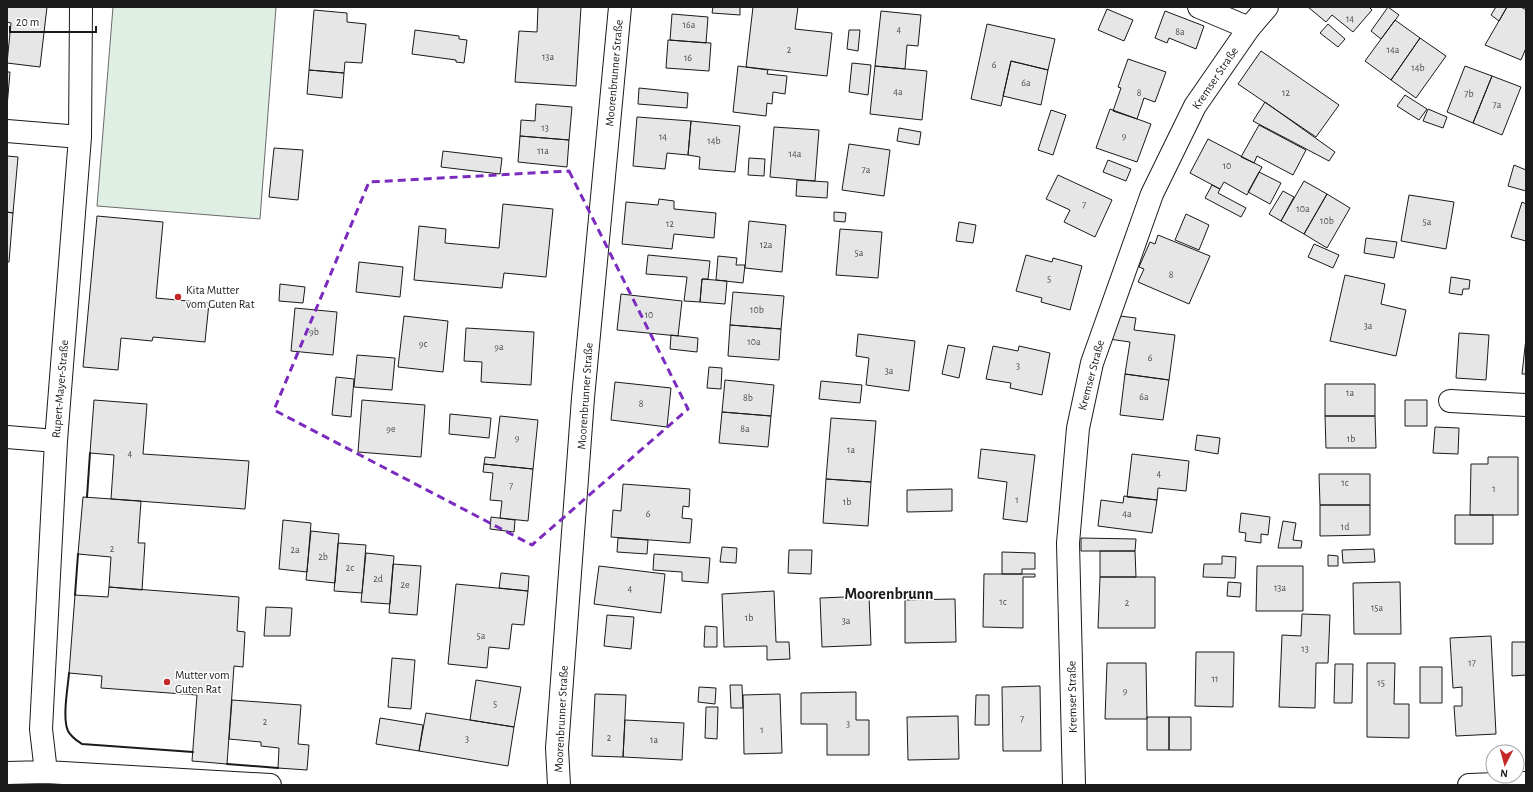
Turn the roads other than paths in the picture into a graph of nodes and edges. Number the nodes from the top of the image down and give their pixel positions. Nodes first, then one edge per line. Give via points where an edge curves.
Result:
1 (81, 7) edge
2 (620, 7) edge
3 (1198, 7) edge
4 (1267, 7) edge
5 (1249, 28) junction
6 (7, 131) edge
7 (80, 137) junction
8 (1450, 401) dead end
9 (1526, 405) edge
10 (7, 437) edge
11 (56, 441) junction
12 (7, 772) edge
13 (46, 772) junction
14 (1526, 783) edge
15 (270, 785) edge
16 (559, 785) edge
17 (1074, 785) edge
18 (1469, 785) edge

1 - 7 street, Rupert-Mayer-Straße
2 - 16 street, Moorenbrunner Straße via 583,398 557,748
3 - 5 street
4 - 5 street, Kremser Straße
5 - 17 street, Kremser Straße via 1195,106 1152,194 1092,363 1078,428 1068,543
6 - 7 street
7 - 11 street, Rupert-Mayer-Straße
8 - 9 street
10 - 11 street
11 - 13 street, Rupert-Mayer-Straße via 41,729
12 - 13 street
13 - 15 street
14 - 18 street

